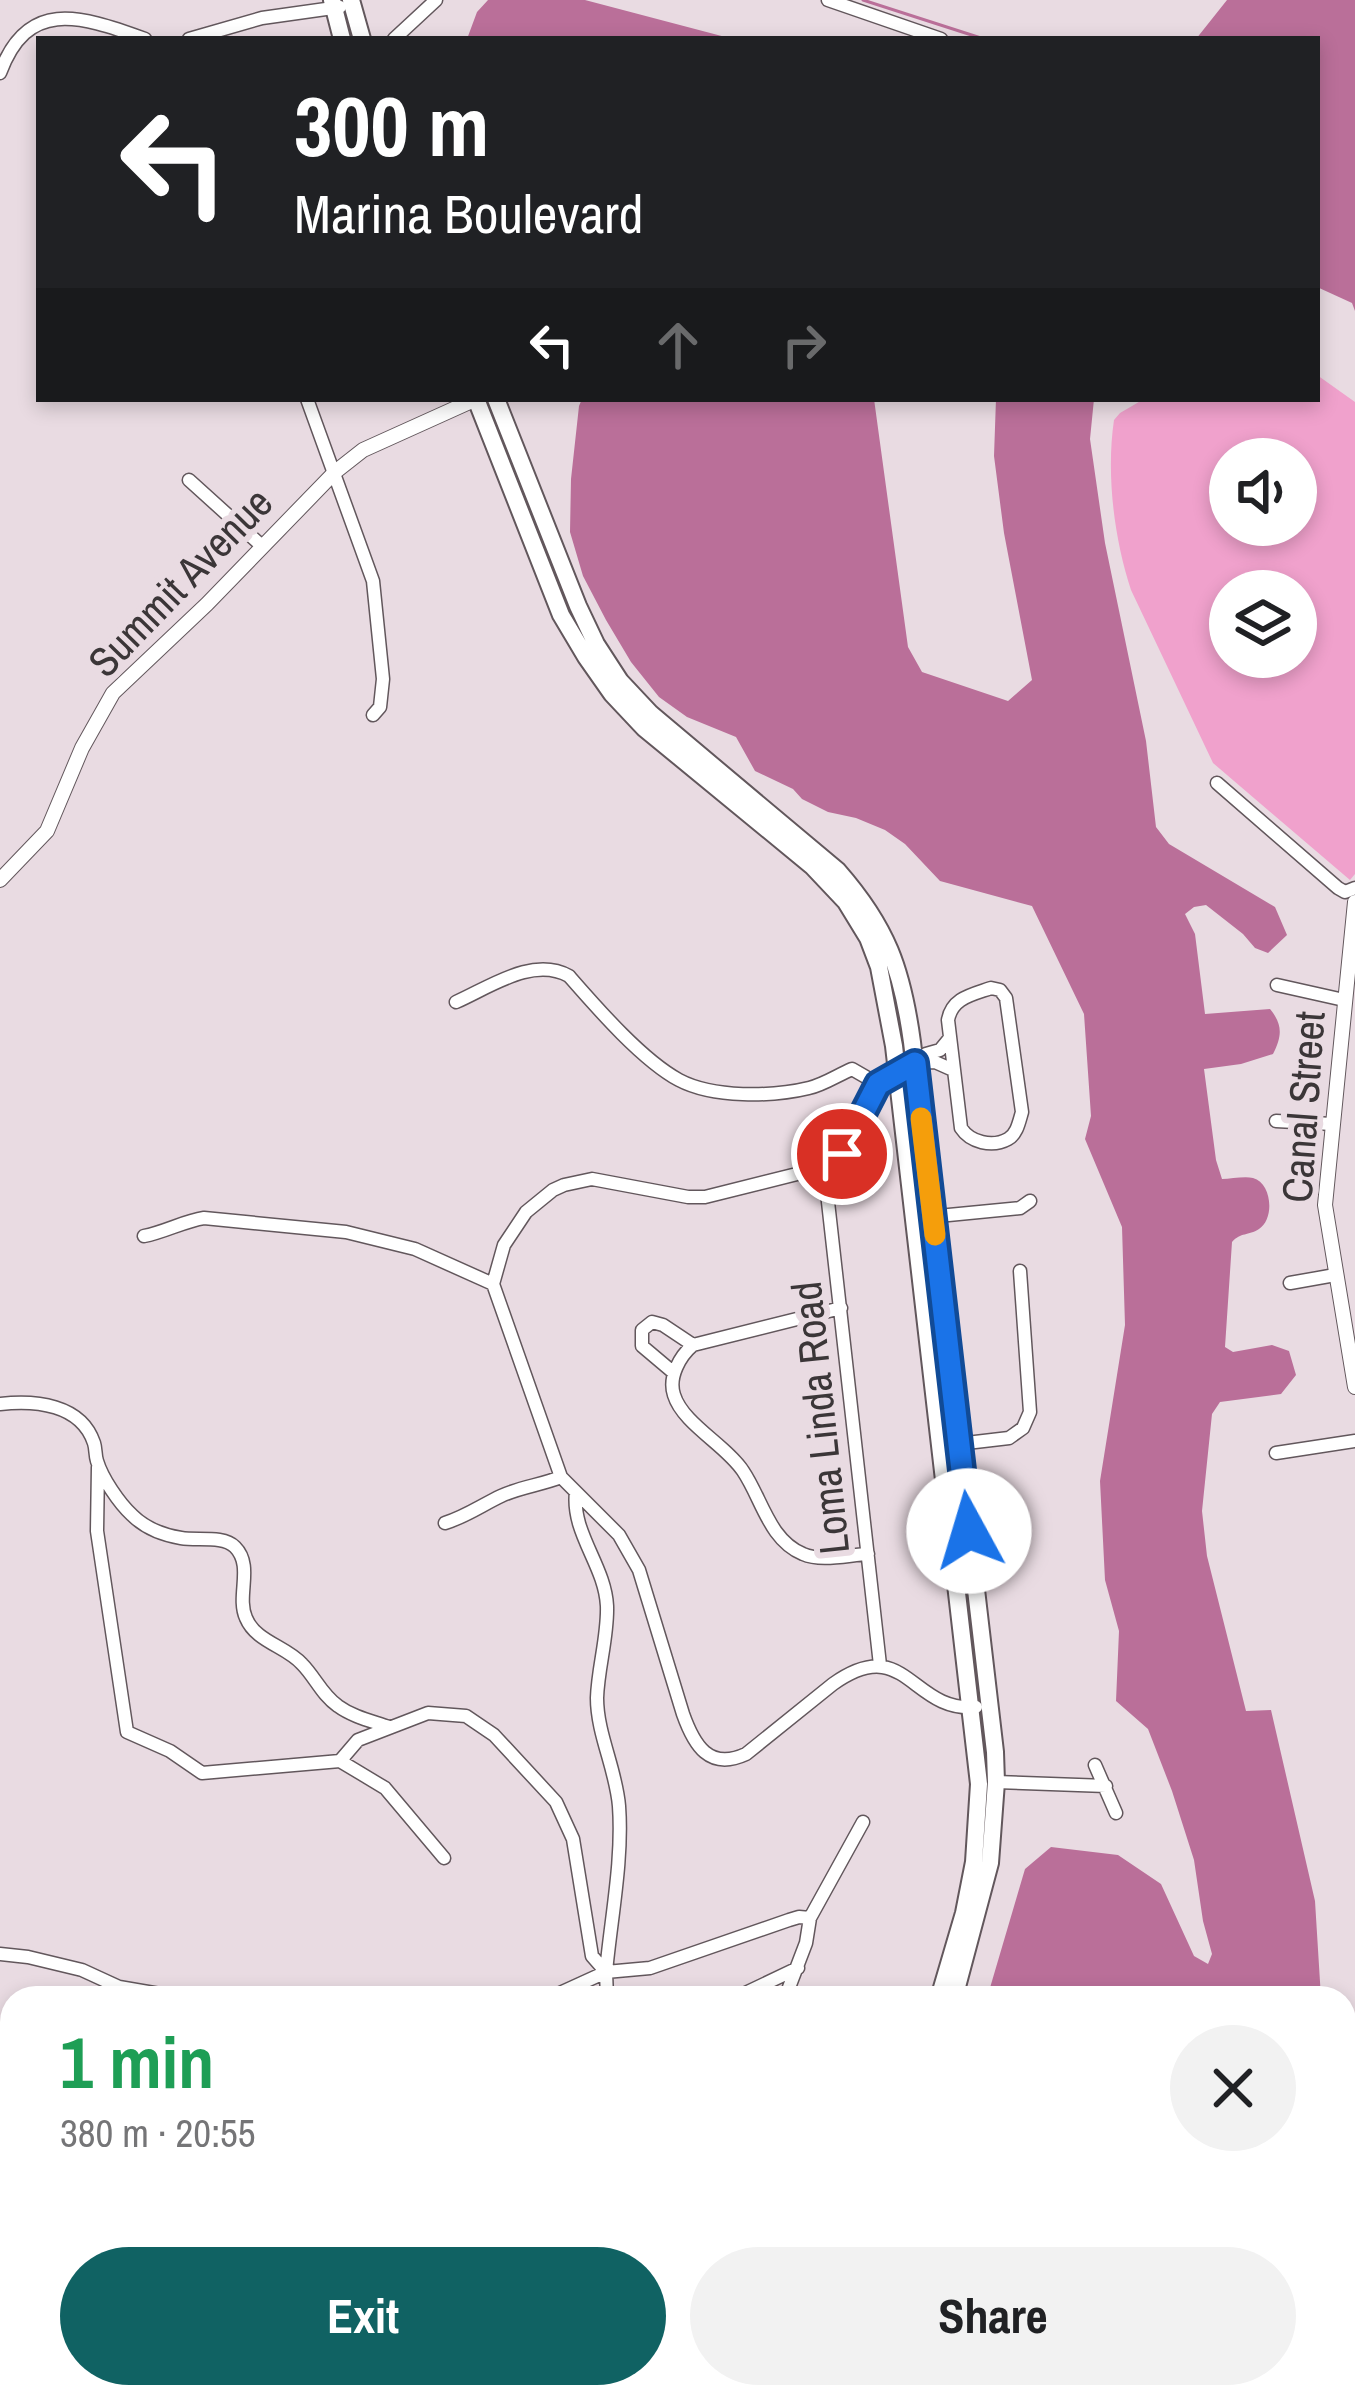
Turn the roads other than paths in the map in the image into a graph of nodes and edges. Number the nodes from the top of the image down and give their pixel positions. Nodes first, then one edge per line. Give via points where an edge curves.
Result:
1 (436, 0) edge
2 (828, 0) edge
3 (342, 3) edge
4 (138, 36) edge
5 (199, 36) edge
6 (342, 36) edge
7 (360, 36) edge
8 (397, 36) edge
9 (932, 36) edge
10 (0, 73) edge
11 (308, 402) edge
12 (469, 402) edge
13 (477, 402) edge
14 (497, 402) edge
15 (334, 472) junction
16 (189, 480) dead end
17 (262, 546) junction
18 (373, 715) dead end
19 (1216, 783) dead end
20 (0, 880) edge
21 (1355, 888) edge
22 (1355, 902) edge
23 (1276, 985) dead end
24 (1344, 1000) junction
25 (456, 1002) dead end
26 (949, 1039) junction
27 (906, 1067) junction
28 (953, 1070) junction
29 (878, 1084) junction
30 (1276, 1121) dead end
31 (1332, 1124) junction
32 (833, 1165) junction
33 (1030, 1201) dead end
34 (924, 1217) junction
35 (145, 1235) dead end
36 (1020, 1271) dead end
37 (1335, 1275) junction
38 (1290, 1283) dead end
39 (493, 1284) junction
40 (842, 1308) junction
41 (693, 1345) junction
42 (674, 1373) junction
43 (1355, 1387) edge
44 (0, 1404) edge
45 (1355, 1441) edge
46 (950, 1445) junction
47 (1276, 1453) dead end
48 (98, 1466) junction
49 (560, 1477) junction
50 (576, 1492) junction
51 (445, 1523) dead end
52 (868, 1553) junction
53 (880, 1665) junction
54 (980, 1706) junction
55 (389, 1726) junction
56 (340, 1761) junction
57 (1095, 1765) dead end
58 (996, 1782) junction
59 (1106, 1786) junction
60 (1116, 1813) dead end
61 (862, 1822) dead end
62 (444, 1858) dead end
63 (810, 1918) junction
64 (0, 1954) edge
65 (798, 1968) junction
66 (606, 1972) junction
67 (117, 1986) edge
68 (575, 1986) edge
69 (607, 1986) edge
70 (760, 1986) edge
71 (790, 1986) edge
72 (943, 1986) edge
73 (958, 1986) edge

1 - 8 street
2 - 9 street
3 - 5 street
3 - 6 main road
3 - 7 main road
4 - 10 street via 61,8 37,13 20,25
11 - 15 street
12 - 15 street, Summit Avenue via 363,450
13 - 27 main road via 561,614 586,657 644,728 846,902 879,968
14 - 27 main road via 578,607 620,681 817,852 884,935 901,977
15 - 17 street, Summit Avenue
15 - 18 street via 373,581 383,679
16 - 17 street
17 - 20 street, Summit Avenue via 113,693 47,831
19 - 21 street via 1338,888
22 - 24 street, Canal Street
23 - 24 street
24 - 31 street, Canal Street
25 - 29 street via 527,970 556,969 677,1079 711,1093 811,1088 852,1069
26 - 27 street
26 - 28 street
26 - 28 street via 950,1008 1000,990 1022,1112 1010,1138 967,1138
27 - 28 street via 935,1062
27 - 29 street
27 - 34 main road
29 - 32 street
30 - 31 street
31 - 37 street, Canal Street via 1325,1205
32 - 39 street via 705,1197 592,1179 564,1185 526,1212
32 - 40 street, Loma Linda Road via 826,1193
33 - 34 street
34 - 46 main road
35 - 39 street via 204,1218 346,1232 415,1250
36 - 46 street via 1030,1412 1009,1438
37 - 38 street
37 - 43 street, Canal Street
39 - 49 street
40 - 41 street
40 - 52 street, Loma Linda Road
41 - 42 street
41 - 42 street via 663,1324 642,1330 642,1346
42 - 52 street via 682,1412 742,1468 788,1545 806,1556
44 - 48 street via 51,1405 74,1416 93,1441
45 - 47 street
46 - 54 main road
48 - 55 street via 126,1509 151,1529 238,1549 252,1629 300,1661 338,1706
48 - 56 street via 97,1531 127,1732 202,1773
49 - 50 street
49 - 51 street
50 - 53 street via 619,1534 639,1570 690,1734 710,1756 746,1754 848,1673
50 - 66 street via 578,1523 607,1602 597,1699 620,1813
52 - 53 street, Loma Linda Road
53 - 54 street via 946,1705
54 - 58 main road
54 - 72 main road via 974,1862
55 - 56 street via 358,1740
55 - 66 street via 428,1713 466,1716 556,1802 573,1839 592,1955
56 - 62 street via 386,1788
57 - 59 street
58 - 59 street
58 - 73 main road via 990,1863
59 - 60 street
61 - 63 street
63 - 65 street
63 - 66 street via 650,1968
64 - 67 street via 82,1970
65 - 70 street
65 - 71 street
66 - 68 street
66 - 69 street

